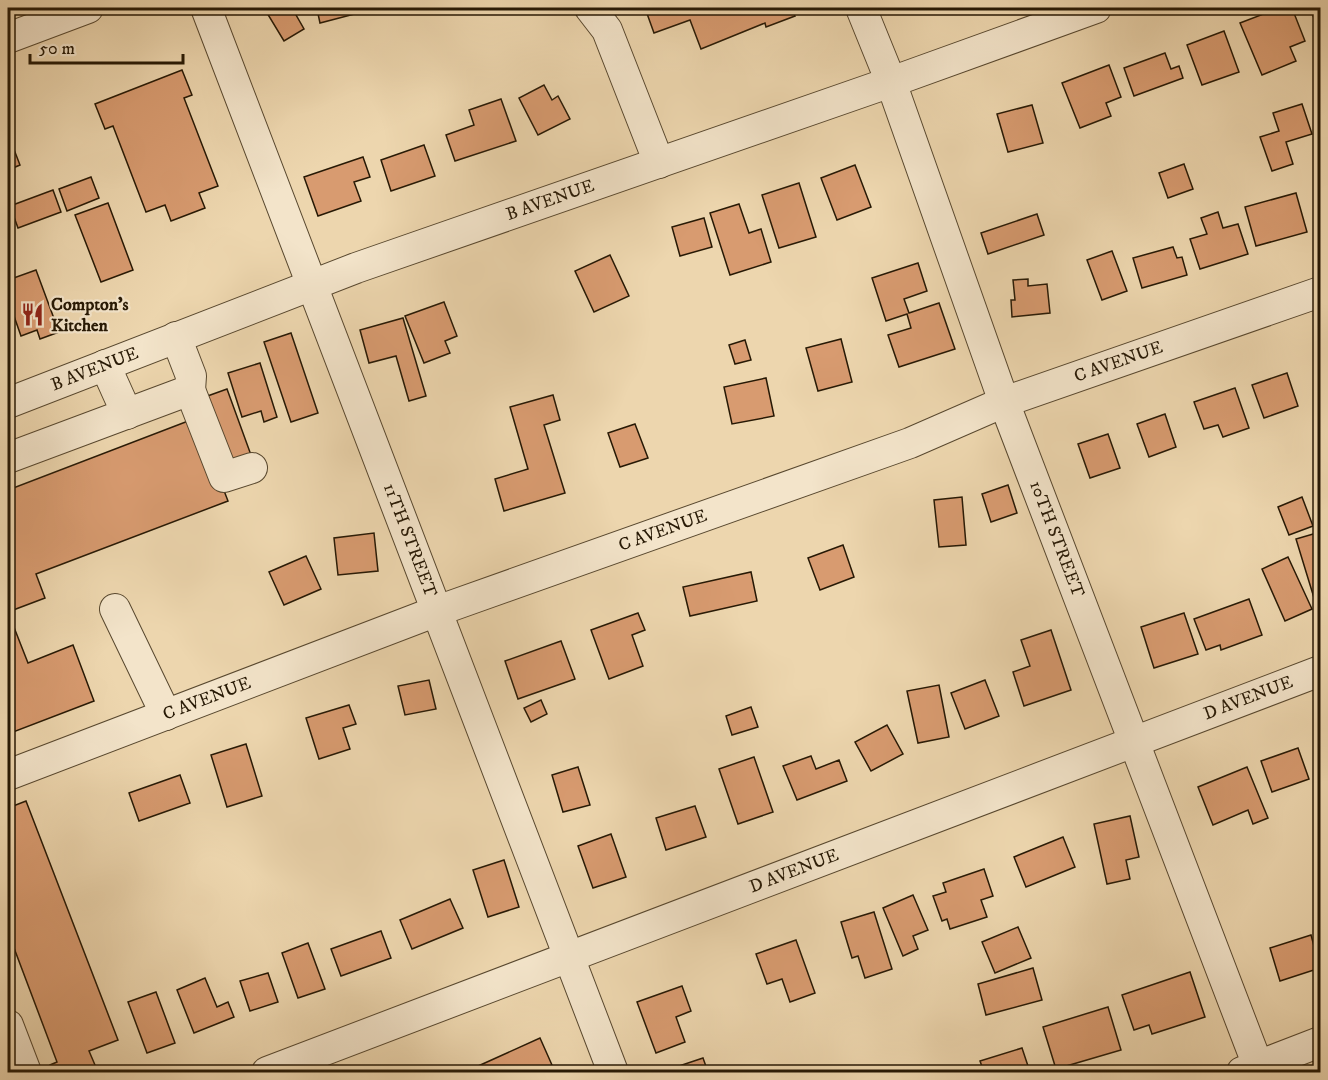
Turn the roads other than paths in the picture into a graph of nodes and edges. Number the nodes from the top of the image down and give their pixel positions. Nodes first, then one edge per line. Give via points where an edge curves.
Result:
1 (88, 8) edge
2 (206, 8) edge
3 (590, 8) edge
4 (861, 8) edge
5 (1096, 8) edge
6 (8, 38) edge
7 (891, 82) junction
8 (659, 163) junction
9 (312, 285) junction
10 (1320, 292) edge
11 (176, 337) junction
12 (105, 365) junction
13 (190, 390) junction
14 (1004, 402) junction
15 (8, 404) edge
16 (127, 414) junction
17 (8, 458) edge
18 (252, 468) dead end
19 (115, 609) dead end
20 (437, 611) junction
21 (1320, 671) edge
22 (166, 715) junction
23 (1134, 743) junction
24 (8, 775) edge
25 (569, 958) junction
26 (8, 1025) edge
27 (1320, 1042) edge
28 (1250, 1069) edge
29 (26, 1072) edge
30 (267, 1072) edge
31 (613, 1072) edge

1 - 6 street
2 - 9 street, 11TH STREET
3 - 8 street via 607,30
4 - 7 street, 10TH STREET
5 - 7 street, B AVENUE
7 - 8 street, B AVENUE
7 - 14 street, 10TH STREET
8 - 9 street, B AVENUE
9 - 11 street, B AVENUE
9 - 20 street, 11TH STREET
10 - 14 street, C AVENUE
11 - 12 street, B AVENUE
11 - 13 street via 191,376
12 - 15 street, B AVENUE
12 - 16 street
13 - 16 street
13 - 18 street via 224,477
14 - 20 street, C AVENUE via 910,443
14 - 23 street, 10TH STREET
16 - 17 street
19 - 22 street
20 - 22 street, C AVENUE
20 - 25 street, 11TH STREET
21 - 23 street, D AVENUE
22 - 24 street, C AVENUE
23 - 25 street, D AVENUE
23 - 28 street, 10TH STREET
25 - 30 street, D AVENUE
25 - 31 street, 11TH STREET
26 - 29 street
27 - 28 street

